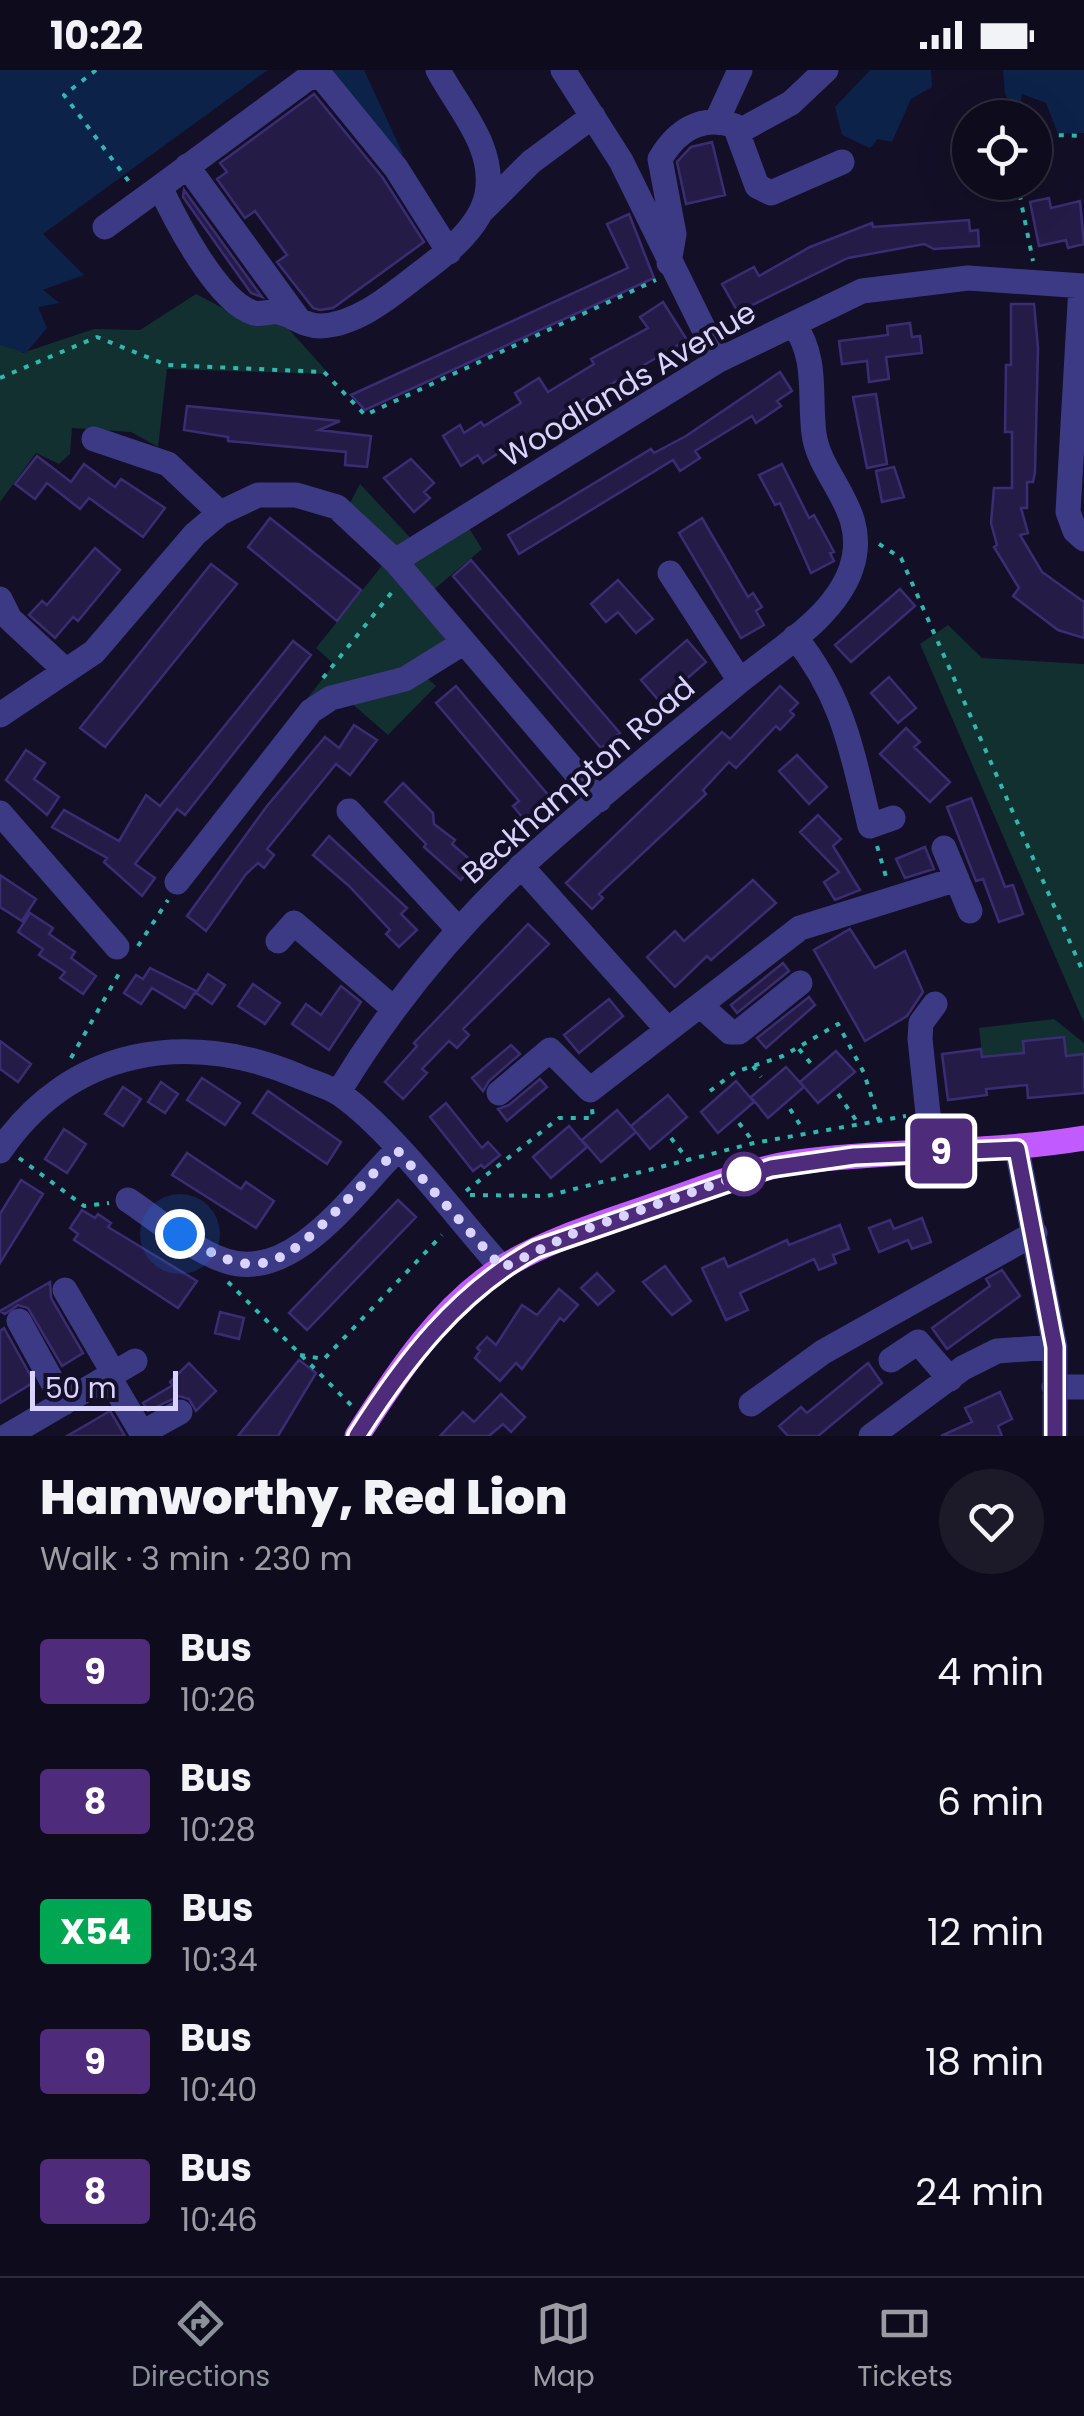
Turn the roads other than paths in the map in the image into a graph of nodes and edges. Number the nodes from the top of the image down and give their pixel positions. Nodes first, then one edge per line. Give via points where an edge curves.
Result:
1 (438, 70) edge
2 (564, 70) edge
3 (740, 70) edge
4 (826, 70) edge
5 (593, 116) junction
6 (727, 126) junction
7 (842, 162) dead end
8 (188, 166) junction
9 (160, 187) junction
10 (479, 214) junction
11 (105, 227) dead end
12 (449, 252) junction
13 (671, 268) junction
14 (1082, 286) edge
15 (302, 324) junction
16 (794, 324) junction
17 (720, 360) junction
18 (94, 440) dead end
19 (220, 513) junction
20 (1084, 539) edge
21 (400, 568) junction
22 (670, 573) dead end
23 (0, 598) edge
24 (794, 636) junction
25 (462, 643) junction
26 (66, 671) junction
27 (740, 681) junction
28 (0, 715) edge
29 (599, 800) junction
30 (349, 812) dead end
31 (0, 813) edge
32 (882, 822) road end
33 (944, 848) dead end
34 (522, 866) junction
35 (957, 879) junction
36 (177, 882) road end
37 (970, 911) dead end
38 (459, 930) junction
39 (278, 941) dead end
40 (117, 947) dead end
41 (800, 983) dead end
42 (935, 1004) dead end
43 (700, 1005) junction
44 (394, 1009) junction
45 (667, 1029) junction
46 (338, 1092) junction
47 (499, 1093) dead end
48 (5, 1134) edge
49 (1084, 1138) edge
50 (1017, 1149) junction
51 (397, 1150) junction
52 (932, 1151) junction
53 (145, 1202) road end
54 (1034, 1233) junction
55 (502, 1268) junction
56 (64, 1290) dead end
57 (19, 1321) dead end
58 (1055, 1347) junction
59 (890, 1360) dead end
60 (120, 1371) junction
61 (950, 1378) junction
62 (1054, 1387) junction
63 (1084, 1387) edge
64 (64, 1403) junction
65 (751, 1404) dead end
66 (180, 1412) dead end
67 (362, 1428) edge
68 (7, 1436) edge
69 (871, 1436) edge
70 (1055, 1436) edge

1 - 10 street via 479,134 488,192
2 - 5 street
3 - 6 street
4 - 6 street via 791,103
5 - 10 street via 531,162
5 - 13 street
6 - 7 street via 756,186 771,193
6 - 13 street via 693,125 660,158 674,234
8 - 9 street
8 - 12 street via 308,78 321,76 396,168
8 - 15 street
9 - 11 street
9 - 15 street via 204,266 229,295 254,313 279,312
10 - 12 street
12 - 15 street via 375,307 321,326
13 - 17 street
14 - 16 street, Woodlands Avenue via 968,278 862,291
14 - 20 street via 1068,512
16 - 17 street, Woodlands Avenue
16 - 24 street, Beckhampton Road via 808,344 814,377 814,436 854,527 851,568 839,594
17 - 21 street, Woodlands Avenue
18 - 19 street via 168,464
19 - 21 street via 258,495 325,501
19 - 26 street via 94,652
21 - 25 street
22 - 27 street, Beckhampton Road
23 - 26 street via 10,618
24 - 27 street, Beckhampton Road
24 - 32 street via 824,673
25 - 29 street
25 - 36 street via 406,679 331,698 310,711 192,838
26 - 28 street
27 - 29 street, Beckhampton Road
29 - 34 street, Beckhampton Road
30 - 38 street, Beckhampton Road
31 - 40 street
33 - 35 street
34 - 38 street, Beckhampton Road
34 - 45 street
35 - 37 street
35 - 43 street via 800,928
38 - 44 street, Beckhampton Road
39 - 44 street via 294,923
41 - 43 street via 739,1032 730,1032
42 - 52 street via 920,1039
43 - 45 street
44 - 46 street, Beckhampton Road
45 - 47 street via 590,1090 550,1050
46 - 48 street via 269,1064 203,1050 137,1056 64,1086
46 - 51 street
49 - 50 main road
50 - 52 main road
50 - 54 street
51 - 53 street via 289,1256 267,1264 230,1262
51 - 55 street
52 - 55 main road via 747,1173 572,1234
54 - 58 street
54 - 65 street via 824,1352
55 - 67 main road via 436,1328
56 - 60 street
57 - 64 street
58 - 61 street via 997,1351
58 - 62 street
59 - 61 street via 918,1342
60 - 64 street
60 - 66 street via 142,1434
61 - 69 street
62 - 63 street
62 - 70 street
64 - 68 street

